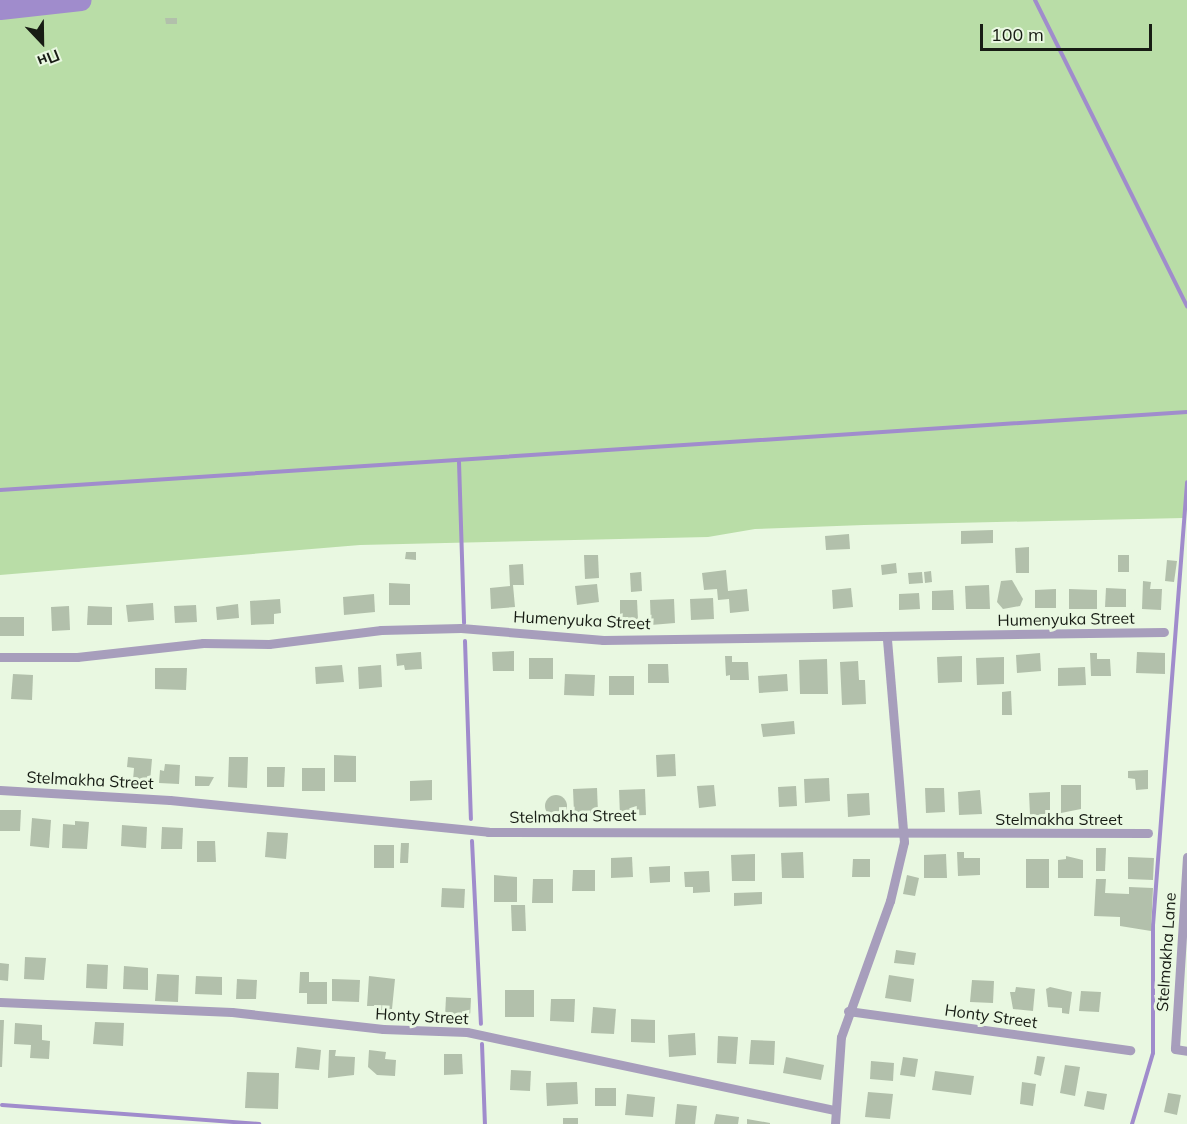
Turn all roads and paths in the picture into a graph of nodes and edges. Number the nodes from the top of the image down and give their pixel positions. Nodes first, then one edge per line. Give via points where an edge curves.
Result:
1 (1164, 632) dead end
2 (887, 638) junction
3 (0, 657) edge
4 (0, 790) edge
5 (1148, 833) dead end
6 (903, 835) junction
7 (1187, 857) edge
8 (0, 1002) edge
9 (848, 1011) junction
10 (1130, 1050) dead end
11 (1187, 1051) edge
12 (835, 1110) junction
13 (835, 1124) edge

1 - 2 street, Humenyuka Street
2 - 3 street, Humenyuka Street via 603,640 461,628 381,630 269,644 203,643 77,657
2 - 6 street
4 - 6 street, Stelmakha Street via 170,800 488,832 792,830
5 - 6 street, Stelmakha Street
6 - 9 street via 890,901
7 - 11 street, Stelmakha Lane via 1175,1049
8 - 12 street, Honty Street via 232,1012 382,1029 467,1032
9 - 10 street, Honty Street
9 - 12 street via 841,1037
12 - 13 street

